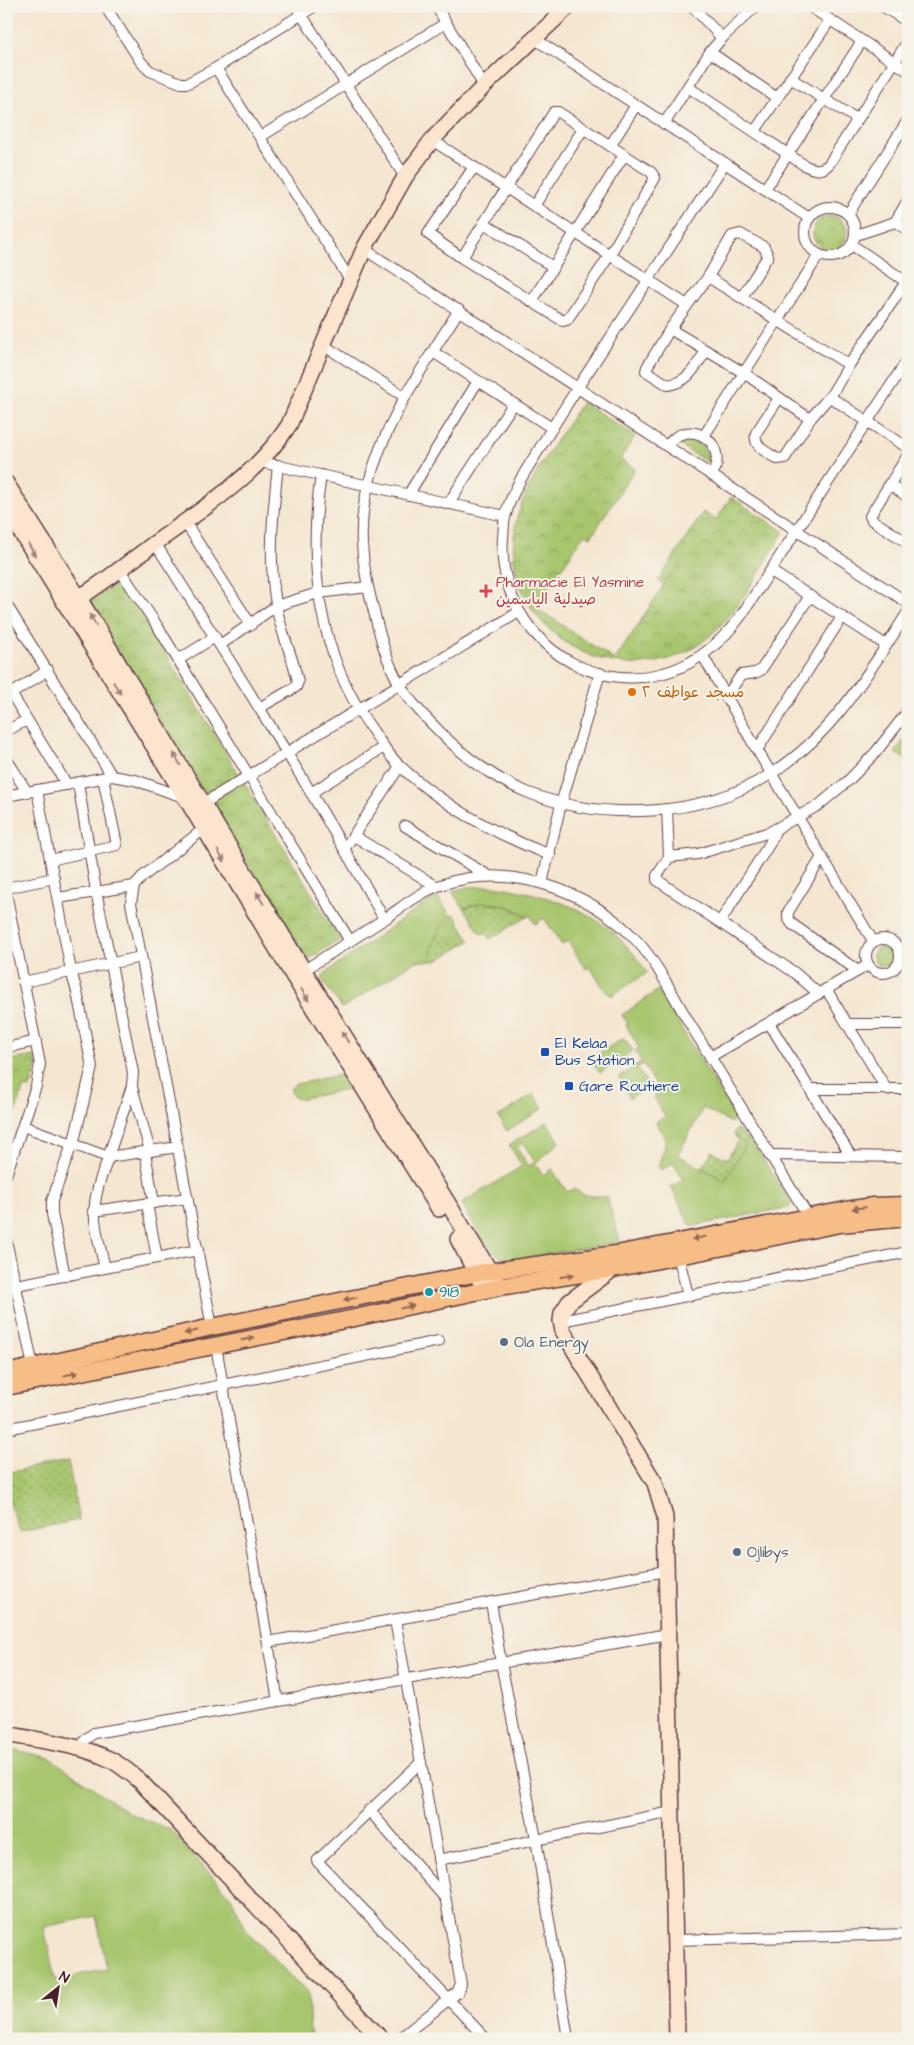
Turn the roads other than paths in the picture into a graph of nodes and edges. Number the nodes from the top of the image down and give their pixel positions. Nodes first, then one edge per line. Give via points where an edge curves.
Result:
1 (105, 6) edge
2 (315, 6) edge
3 (436, 6) edge
4 (756, 6) edge
5 (882, 6) edge
6 (697, 8) edge
7 (816, 8) edge
8 (559, 9) edge
9 (299, 11) edge
10 (830, 20) junction
11 (908, 22) edge
12 (446, 23) junction
13 (722, 38) junction
14 (535, 39) junction
15 (862, 41) junction
16 (908, 41) edge
17 (710, 52) junction
18 (894, 62) junction
19 (216, 68) junction
20 (908, 71) edge
21 (790, 78) junction
22 (347, 85) junction
23 (484, 86) junction
24 (688, 87) junction
25 (777, 98) junction
26 (824, 99) junction
27 (636, 105) junction
28 (857, 119) junction
29 (908, 120) edge
30 (664, 124) junction
31 (583, 129) junction
32 (754, 131) junction
33 (260, 137) junction
34 (432, 140) junction
35 (610, 146) junction
36 (788, 152) junction
37 (624, 155) junction
38 (725, 163) junction
39 (474, 167) junction
40 (405, 178) junction
41 (505, 188) junction
42 (765, 189) junction
43 (908, 200) edge
44 (534, 206) junction
45 (848, 214) junction
46 (809, 218) junction
47 (895, 222) junction
48 (484, 223) junction
49 (908, 230) edge
50 (575, 233) junction
51 (856, 235) junction
52 (852, 245) junction
53 (364, 249) junction
54 (819, 255) junction
55 (609, 256) junction
56 (462, 258) junction
57 (553, 267) junction
58 (708, 277) junction
59 (350, 280) junction
60 (648, 281) junction
61 (907, 282) edge
62 (742, 297) junction
63 (532, 301) junction
64 (687, 305) junction
65 (459, 310) junction
66 (778, 319) junction
67 (670, 329) junction
68 (323, 345) junction
69 (706, 351) junction
70 (433, 352) junction
71 (908, 359) edge
72 (849, 365) junction
73 (744, 373) junction
74 (478, 381) junction
75 (578, 388) junction
76 (830, 395) junction
77 (405, 397) junction
78 (779, 398) junction
79 (513, 404) junction
80 (810, 419) junction
81 (867, 421) junction
82 (552, 428) junction
83 (704, 436) junction
84 (667, 446) junction
85 (908, 448) edge
86 (908, 455) edge
87 (261, 462) junction
88 (278, 466) junction
89 (712, 475) junction
90 (321, 476) junction
91 (889, 484) junction
92 (368, 486) junction
93 (7, 487) edge
94 (408, 494) junction
95 (908, 497) edge
96 (448, 504) junction
97 (6, 508) edge
98 (505, 516) junction
99 (185, 522) junction
100 (797, 530) junction
101 (155, 543) junction
102 (908, 543) edge
103 (120, 570) junction
104 (771, 571) junction
105 (368, 587) junction
106 (318, 593) junction
107 (810, 596) junction
108 (80, 598) junction
109 (908, 602) edge
110 (6, 604) edge
111 (66, 606) junction
112 (276, 606) junction
113 (519, 612) junction
114 (908, 612) edge
115 (842, 617) junction
116 (251, 625) junction
117 (217, 641) junction
118 (886, 645) junction
119 (703, 656) junction
120 (178, 660) junction
121 (48, 670) junction
122 (600, 673) junction
123 (399, 684) junction
124 (8, 690) edge
125 (726, 697) junction
126 (259, 708) junction
127 (357, 710) junction
128 (908, 711) edge
129 (27, 720) junction
130 (6, 731) edge
131 (384, 747) junction
132 (757, 750) junction
133 (286, 753) junction
134 (6, 758) edge
135 (400, 766) junction
136 (771, 773) junction
137 (248, 776) junction
138 (108, 777) junction
139 (78, 782) junction
140 (67, 785) junction
141 (32, 791) junction
142 (311, 793) junction
143 (6, 796) edge
144 (197, 799) junction
145 (561, 804) junction
146 (667, 809) junction
147 (798, 816) junction
148 (210, 825) junction
149 (405, 826) dead end
150 (776, 829) junction
151 (354, 836) junction
152 (345, 848) junction
153 (89, 850) junction
154 (550, 855) junction
155 (669, 857) junction
156 (822, 858) junction
157 (50, 860) junction
158 (490, 876) junction
159 (54, 878) junction
160 (542, 883) junction
161 (134, 886) junction
162 (436, 886) junction
163 (6, 888) edge
164 (96, 891) junction
165 (6, 892) edge
166 (58, 898) junction
167 (384, 919) junction
168 (720, 922) junction
169 (350, 941) junction
170 (873, 941) junction
171 (904, 955) edge
172 (141, 957) junction
173 (112, 964) junction
174 (868, 965) junction
175 (71, 971) junction
176 (858, 971) junction
177 (299, 974) junction
178 (24, 982) junction
179 (822, 992) junction
180 (769, 1023) junction
181 (848, 1024) junction
182 (908, 1024) edge
183 (36, 1041) junction
184 (6, 1048) edge
185 (710, 1056) junction
186 (132, 1086) junction
187 (811, 1089) junction
188 (908, 1089) edge
189 (887, 1090) junction
190 (23, 1126) junction
191 (73, 1144) junction
192 (178, 1147) junction
193 (147, 1151) junction
194 (769, 1156) junction
195 (851, 1156) junction
196 (109, 1157) junction
197 (908, 1157) edge
198 (6, 1175) edge
199 (188, 1198) junction
200 (150, 1204) junction
201 (908, 1205) edge
202 (94, 1211) junction
203 (809, 1217) junction
204 (908, 1218) edge
205 (6, 1240) edge
206 (676, 1249) junction
207 (198, 1250) junction
208 (908, 1252) edge
209 (157, 1258) junction
210 (614, 1262) junction
211 (106, 1268) junction
212 (484, 1273) junction
213 (65, 1276) junction
214 (11, 1286) edge
215 (492, 1288) junction
216 (688, 1295) junction
217 (561, 1321) junction
218 (212, 1327) junction
219 (439, 1340) dead end
220 (216, 1346) junction
221 (6, 1373) edge
222 (35, 1375) junction
223 (223, 1385) junction
224 (6, 1387) edge
225 (6, 1429) edge
226 (666, 1571) junction
227 (491, 1602) junction
228 (395, 1620) junction
229 (668, 1634) junction
230 (268, 1642) junction
231 (501, 1663) junction
232 (406, 1679) junction
233 (278, 1701) junction
234 (6, 1734) edge
235 (80, 1749) junction
236 (421, 1762) junction
237 (369, 1810) junction
238 (672, 1812) junction
239 (536, 1839) junction
240 (438, 1860) junction
241 (445, 1899) junction
242 (908, 1934) edge
243 (675, 1940) junction
244 (449, 2000) junction
245 (381, 2039) edge
246 (399, 2039) edge
247 (486, 2039) edge
248 (568, 2039) edge
249 (677, 2039) edge

1 - 19 street via 150,71 188,83
2 - 9 street
3 - 12 street
4 - 13 street
5 - 11 street
6 - 13 street
7 - 10 street
8 - 14 street
9 - 19 street
9 - 22 street
10 - 15 street
10 - 21 street
12 - 22 street
12 - 23 street
13 - 17 street
14 - 23 street
14 - 27 street
15 - 18 street
15 - 26 street
16 - 18 street
17 - 24 street
17 - 25 street
18 - 20 street
18 - 28 street
19 - 33 street
21 - 25 street
21 - 26 street
22 - 33 street
22 - 40 street
23 - 34 street
24 - 30 street
24 - 32 street
25 - 32 street
26 - 28 street
26 - 36 street
27 - 30 street
27 - 35 street
28 - 36 street via 827,167 813,170
29 - 45 street
30 - 38 street
31 - 35 street
31 - 41 street via 554,112
31 - 44 street
32 - 36 street
33 - 59 street
34 - 39 street
34 - 40 street
35 - 37 street
36 - 42 street
37 - 50 street
37 - 55 street via 656,178
38 - 42 street
38 - 60 street
39 - 41 street
39 - 56 street via 428,234
40 - 53 street
41 - 44 street
41 - 48 street
42 - 46 street
43 - 47 street
44 - 50 street
45 - 46 street via 828,207 817,210
45 - 51 street
46 - 54 street via 805,228 806,239
47 - 49 street
47 - 51 street
48 - 56 street
48 - 57 street
50 - 55 street
50 - 57 street
51 - 52 street
52 - 54 street via 843,254 831,258
52 - 61 street
53 - 59 street
53 - 65 street
54 - 66 street
55 - 60 street
55 - 63 street via 567,320 561,320
56 - 63 street
57 - 63 street
58 - 62 street
58 - 62 street via 736,233 764,248 768,256
58 - 64 street
59 - 68 street
60 - 64 street
60 - 75 street
61 - 72 street
62 - 66 street
64 - 67 street
65 - 70 street
65 - 75 street
66 - 72 street
66 - 73 street
67 - 69 street
67 - 69 street via 647,367 649,375 668,385 677,383 688,378
68 - 77 street
68 - 87 street via 289,425
69 - 73 street
70 - 74 street
70 - 77 street
71 - 81 street
72 - 76 street
73 - 78 street
73 - 83 street
74 - 79 street
74 - 94 street
75 - 82 street
75 - 84 street
76 - 80 street
76 - 81 street
77 - 92 street via 386,435
78 - 80 street
78 - 80 street via 754,439 763,450 777,459 785,458
79 - 82 street
79 - 96 street
81 - 85 street
81 - 100 street
82 - 98 street via 520,480
83 - 84 street via 684,433
83 - 89 street via 716,453
84 - 89 street
86 - 91 street
87 - 88 street
87 - 99 street
88 - 90 street
88 - 112 street via 270,558
89 - 100 street
90 - 92 street
90 - 106 street via 314,545
91 - 95 street
91 - 102 street via 870,516
92 - 94 street
92 - 105 street via 362,522 362,562
93 - 108 street
94 - 96 street
96 - 98 street
97 -> 111 street
98 - 113 street via 504,575
99 - 101 street
99 - 116 street
100 - 104 street
100 - 109 street
101 - 103 street
101 - 117 street
103 - 108 street
103 - 120 street
104 - 107 street
104 - 119 street via 729,633
105 - 106 street
105 - 123 street via 383,646
106 - 112 street
106 - 127 street via 338,671
107 - 115 street
107 - 125 street via 761,670 741,675
108 - 111 street
144 -> 108 street
110 - 121 street
111 -> 144 street
112 - 116 street
112 - 126 street via 298,682 296,687
113 - 122 street via 542,642 558,655
113 - 123 street
114 - 118 street
115 - 118 street
115 - 132 street
116 - 117 street
117 - 120 street
117 - 126 street
118 - 136 street via 860,688 834,721
119 - 122 street via 659,674 639,677
119 - 125 street
120 - 137 street
121 - 124 street
121 - 138 street
122 - 145 street
123 - 127 street
123 - 145 street via 444,736 486,770 526,792
124 - 129 street
125 - 132 street
126 - 133 street
127 - 131 street
127 - 133 street
128 - 147 street via 849,780 818,805
129 - 130 street
129 - 140 street
131 - 135 street
131 - 142 street
132 - 136 street
133 - 137 street
133 - 142 street
134 - 141 street
135 - 151 street
135 - 154 street via 478,824
136 - 146 street via 738,790
136 - 147 street
137 - 144 street
137 - 169 street
138 - 139 street
138 - 144 street via 134,780
138 - 153 street via 117,845
139 - 140 street
139 - 153 street
140 - 141 street
141 - 143 street
141 - 157 street
142 - 152 street
144 - 148 street
145 - 146 street via 610,811
145 - 154 street
146 - 155 street
147 - 150 street
147 - 156 street
148 - 161 street
148 - 177 street
149 - 158 street
150 - 155 street via 698,854
150 - 168 street
151 - 152 street
151 - 162 street
152 - 167 street
153 - 157 street
153 - 164 street
154 - 160 street
155 - 168 street via 657,880
156 - 170 street
156 - 176 street via 788,912 788,918
157 - 159 street
158 - 160 street
158 - 162 street
159 - 163 street
159 - 166 street
160 - 185 street via 598,908 638,942
161 - 164 street
161 - 172 street via 131,903
162 - 167 street
164 - 166 street
164 - 173 street
165 - 178 street
166 - 175 street
167 - 169 street
168 - 179 street
169 - 177 street
170 - 171 street via 883,938 893,942
170 - 174 street via 866,950
171 - 174 street via 888,972 877,972
172 - 173 street
172 - 192 street
173 - 175 street
173 - 186 street via 133,1072
174 - 176 street
175 - 178 street
175 - 191 street via 92,1068
176 - 179 street
177 - 212 street
178 - 183 street
179 - 180 street
179 - 181 street
180 - 185 street
180 - 187 street
181 - 182 street
181 - 189 street
183 - 184 street
183 - 190 street via 40,1064
185 - 194 street
186 - 193 street
186 - 196 street
187 - 189 street
187 - 195 street
188 - 189 street
190 - 191 street
190 - 198 street
191 - 196 street
191 - 213 street via 52,1201
192 - 193 street
192 - 199 street
193 - 196 street
193 - 200 street
194 - 195 street
194 - 203 street
195 - 197 street
196 - 202 street via 97,1187
199 - 200 street
199 - 207 street
200 - 202 street
200 - 209 street
201 -> 203 main road via 873,1206
202 - 211 street
203 -> 206 main road
204 - 206 main road via 840,1224
205 - 214 street
206 - 210 main road
206 - 216 street
207 - 209 street
207 - 218 street
208 - 216 street
209 - 211 street
210 - 212 main road
215 -> 210 main road
210 - 217 street via 569,1302
211 - 213 street
212 - 215 street
212 -> 218 main road
213 - 214 street
214 - 222 street
220 -> 215 main road
216 - 217 street
217 - 226 street via 570,1344 655,1482 665,1517
218 -> 222 main road
219 - 223 street
222 -> 220 main road
220 - 223 street
221 - 222 main road
222 - 224 main road
223 - 225 street
223 - 230 street
226 - 227 street
226 - 229 street
227 - 228 street
227 - 231 street
228 - 230 street
228 - 232 street
229 - 231 street
229 - 238 street
230 - 233 street
231 - 232 street
231 - 239 street
232 - 233 street
232 - 236 street
233 - 235 street via 94,1733
234 - 235 street
235 - 245 street via 112,1760 139,1780
236 - 237 street
236 - 240 street
237 - 241 street
237 - 244 street via 316,1861
238 - 239 street
238 - 243 street
239 - 240 street
239 - 248 street
240 - 241 street
241 - 244 street via 461,1984
242 - 243 street
243 - 249 street
244 - 246 street
244 - 247 street

